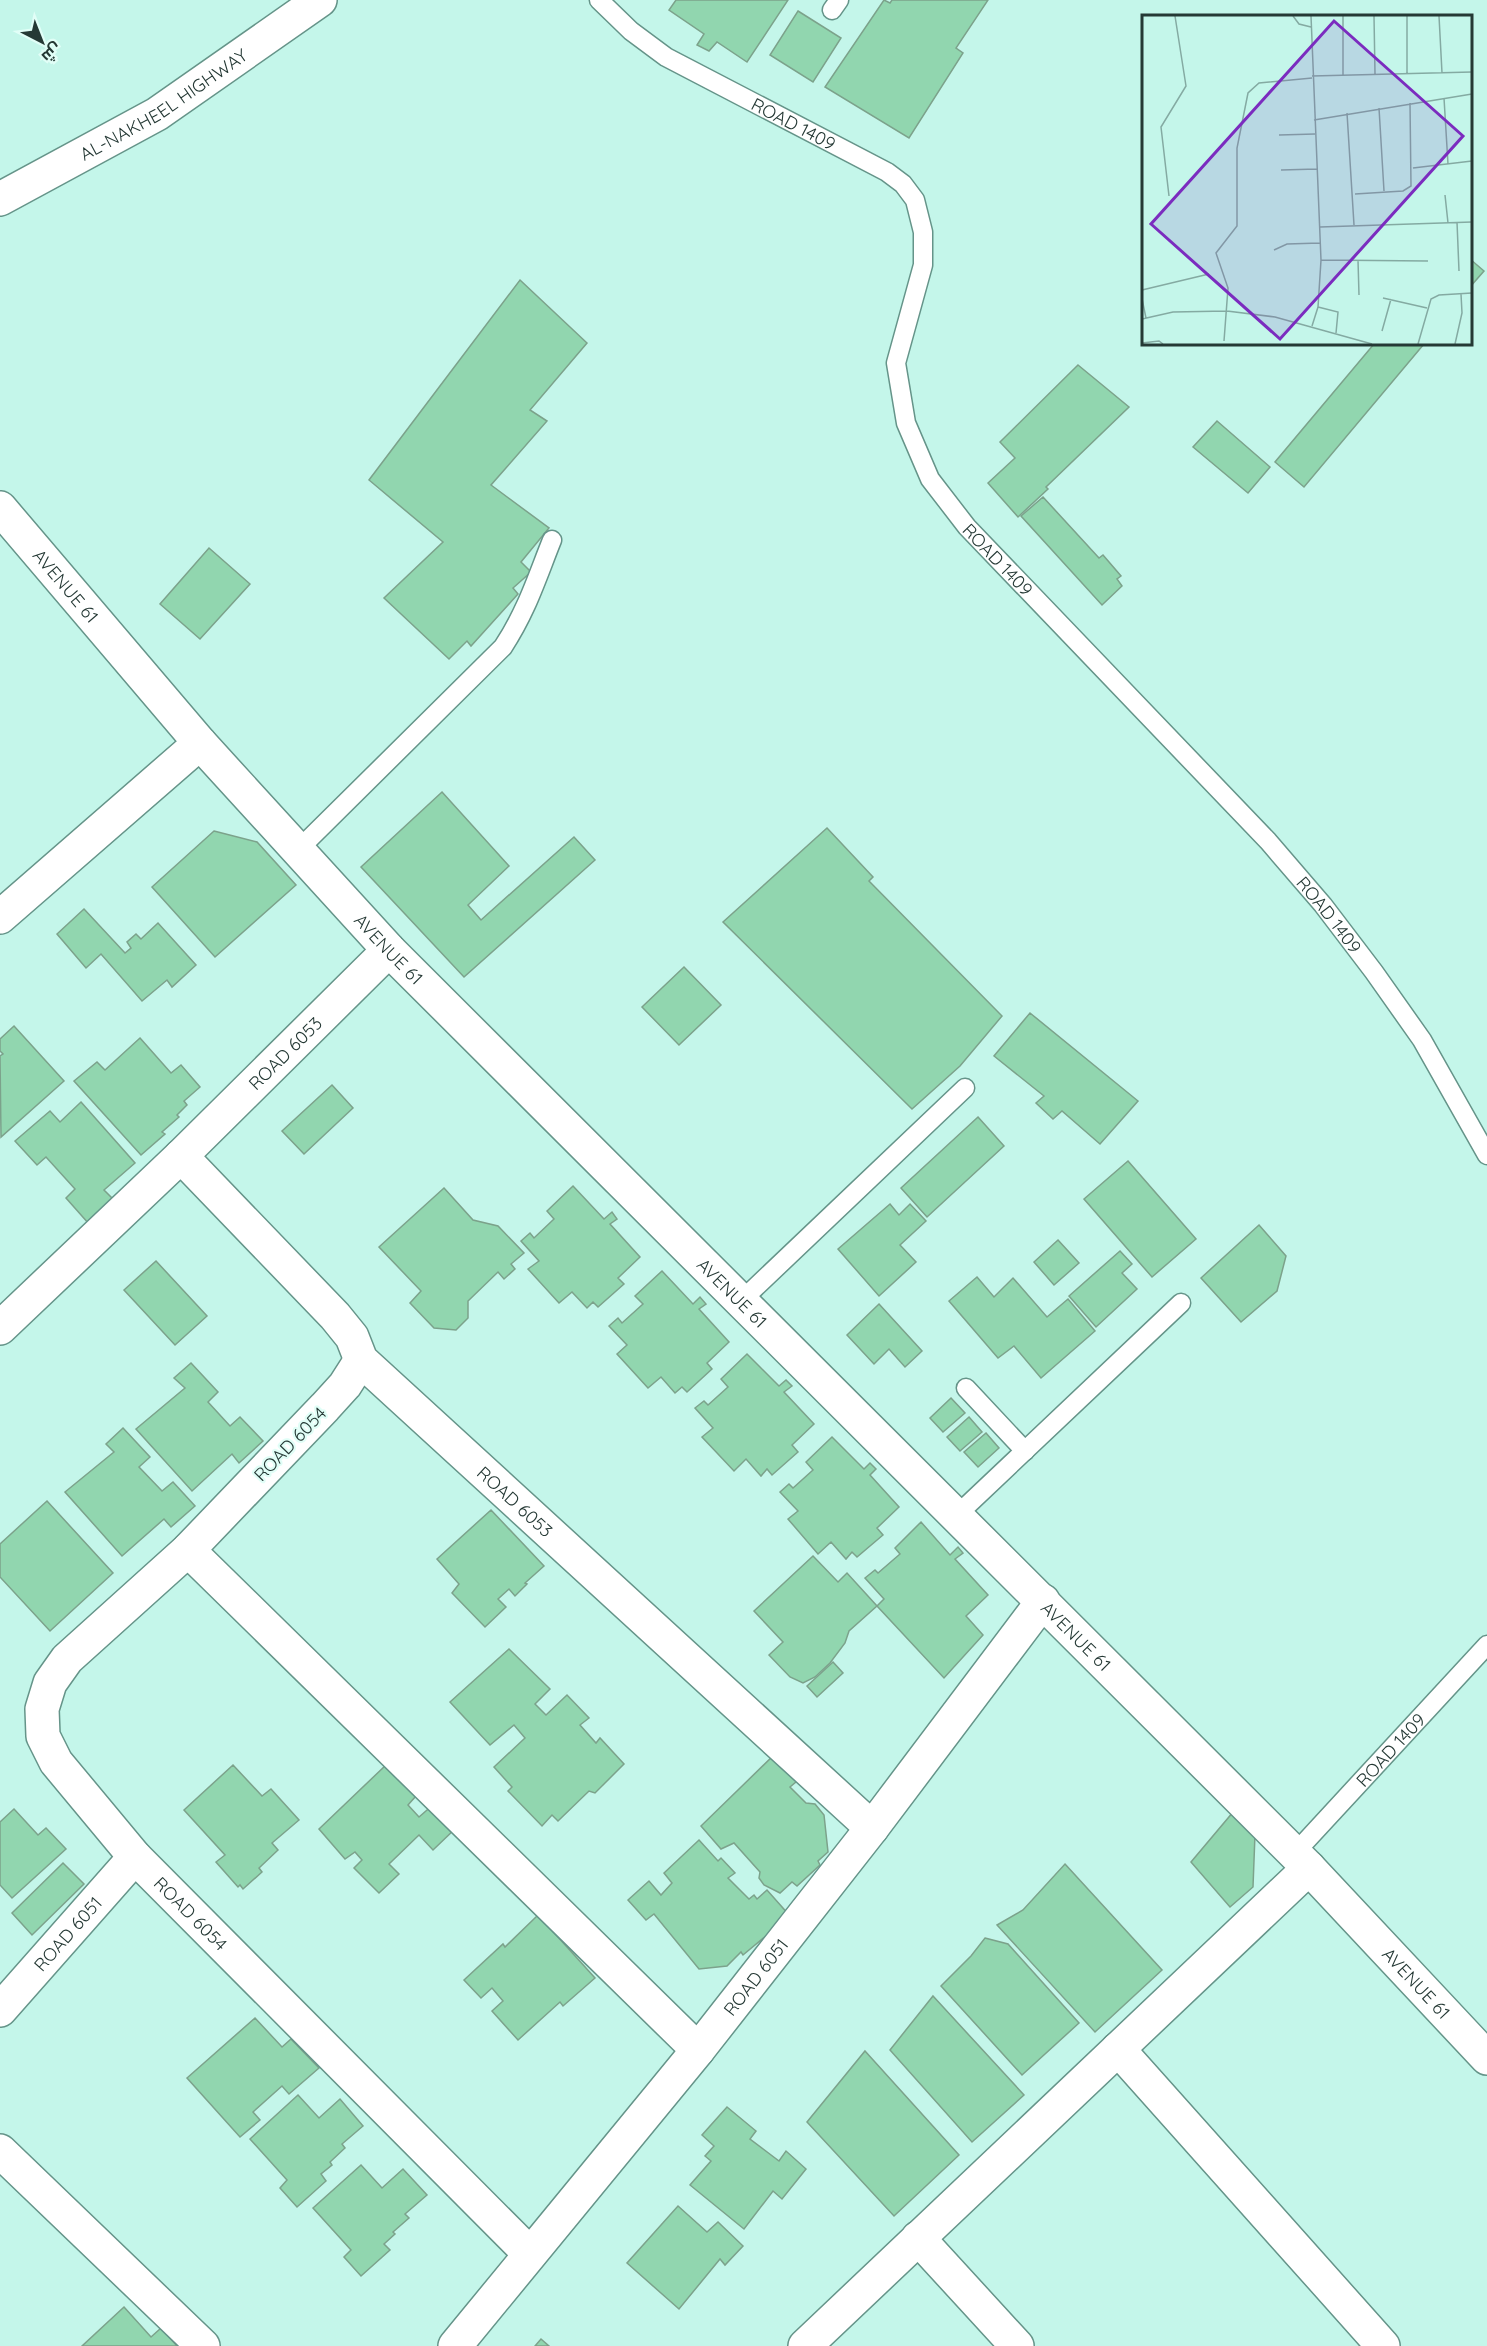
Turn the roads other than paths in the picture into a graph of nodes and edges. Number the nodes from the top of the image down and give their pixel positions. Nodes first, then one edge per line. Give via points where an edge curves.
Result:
1 (320, 0) edge
2 (599, 0) edge
3 (0, 200) edge
4 (0, 508) edge
5 (552, 540) dead end
6 (200, 743) junction
7 (298, 850) junction
8 (0, 917) edge
9 (389, 950) junction
10 (965, 1088) dead end
11 (1487, 1155) edge
12 (180, 1156) junction
13 (740, 1302) junction
14 (1181, 1303) dead end
15 (0, 1328) edge
16 (361, 1360) junction
17 (966, 1388) dead end
18 (1025, 1451) junction
19 (957, 1515) junction
20 (188, 1550) junction
21 (1043, 1601) junction
22 (1487, 1645) edge
23 (872, 1828) junction
24 (135, 1857) junction
25 (1302, 1861) junction
26 (0, 2010) edge
27 (1118, 2049) junction
28 (698, 2050) junction
29 (1487, 2058) edge
30 (0, 2151) edge
31 (918, 2238) junction
32 (530, 2254) junction
33 (203, 2346) edge
34 (455, 2346) edge
35 (805, 2346) edge
36 (1017, 2346) edge
37 (1383, 2346) edge

1 - 3 street, AL-NAKHEEL HIGHWAY via 157,114
2 - 11 lane, ROAD 1409 via 666,57 887,172 903,184 915,200 923,232 923,265 896,363 906,423 930,479 967,527 1268,841 1323,905 1422,1041
4 - 6 street, AVENUE 61
5 - 7 lane via 520,622 503,647
6 - 7 street, AVENUE 61
6 - 8 street
7 - 9 street, AVENUE 61
9 - 12 street, ROAD 6053
9 - 13 street, AVENUE 61
10 - 13 lane
12 - 15 street, ROAD 6053
12 - 16 street, ROAD 6053 via 335,1316 352,1337
13 - 19 street, AVENUE 61
14 - 18 lane
16 - 20 street, ROAD 6054 via 325,1407
16 - 23 street, ROAD 6053
17 - 18 lane
18 - 19 lane
19 - 21 street, AVENUE 61
20 - 24 street, ROAD 6054 via 67,1659 50,1683 42,1709 43,1736 56,1762
20 - 28 street
21 - 23 street, ROAD 6051
21 - 25 street, AVENUE 61
22 - 25 lane, ROAD 1409
23 - 28 street, ROAD 6051
24 - 26 street, ROAD 6051
24 - 32 street, ROAD 6054
25 - 27 street
25 - 29 street, AVENUE 61
27 - 31 street
27 - 37 street
28 - 32 street, ROAD 6051
30 - 33 street
31 - 35 street
31 - 36 street
32 - 34 street, ROAD 6051

